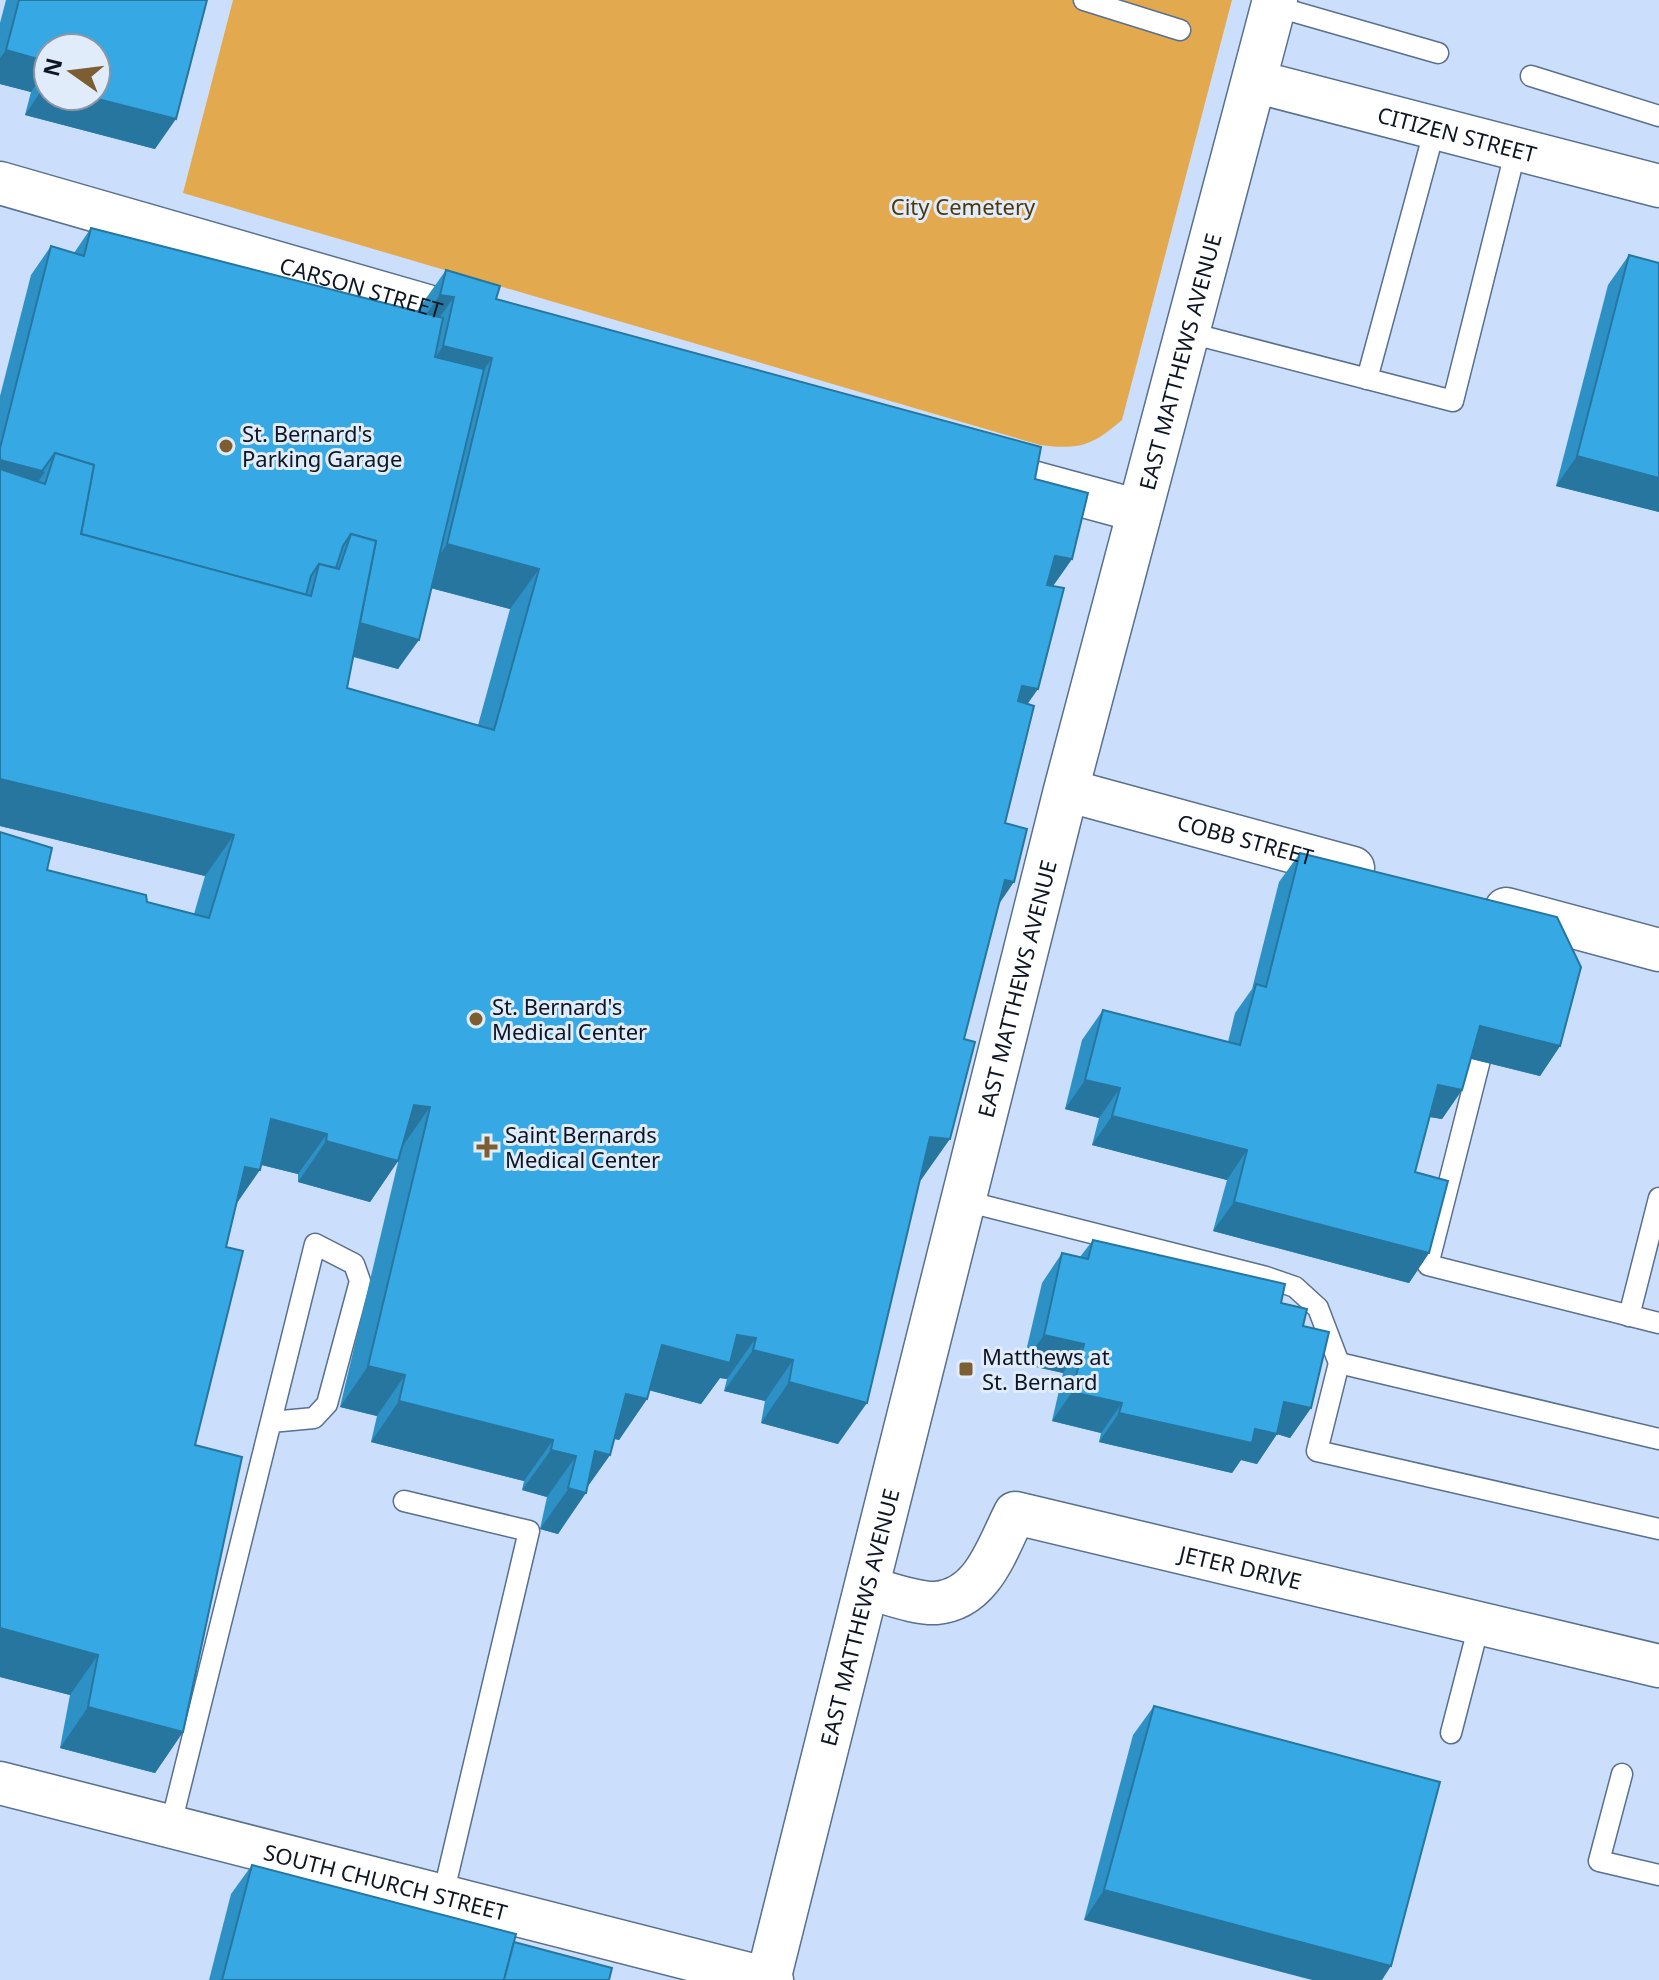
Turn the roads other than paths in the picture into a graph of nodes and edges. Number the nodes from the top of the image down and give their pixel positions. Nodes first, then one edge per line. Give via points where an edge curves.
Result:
1 (1084, 0) edge
2 (1274, 3) edge
3 (1180, 30) dead end
4 (1438, 53) dead end
5 (1531, 76) dead end
6 (1254, 81) junction
7 (1659, 116) edge
8 (1435, 128) junction
9 (1516, 149) junction
10 (0, 183) edge
11 (1659, 186) edge
12 (509, 330) edge
13 (1186, 332) junction
14 (1367, 379) junction
15 (993, 471) edge
16 (1139, 511) junction
17 (1066, 790) junction
18 (1396, 880) edge
19 (1471, 900) edge
20 (1659, 950) edge
21 (1480, 1060) edge
22 (1659, 1198) edge
23 (965, 1201) junction
24 (1629, 1316) junction
25 (1659, 1323) edge
26 (1339, 1363) junction
27 (271, 1422) junction
28 (1659, 1439) edge
29 (404, 1501) dead end
30 (1659, 1529) edge
31 (868, 1588) junction
32 (1479, 1625) junction
33 (1659, 1666) edge
34 (1451, 1733) dead end
35 (1622, 1774) dead end
36 (0, 1783) edge
37 (170, 1828) junction
38 (1659, 1875) edge
39 (443, 1895) junction
40 (770, 1980) edge

1 - 3 lane
2 - 4 lane
2 - 6 street, EAST MATTHEWS AVENUE
5 - 7 lane
6 - 8 street, CITIZEN STREET
6 - 13 street, EAST MATTHEWS AVENUE
8 - 9 street, CITIZEN STREET
8 - 14 lane
9 - 11 street, CITIZEN STREET
9 - 14 lane via 1453,401
10 - 12 street, CARSON STREET
13 - 14 lane
13 - 16 street, EAST MATTHEWS AVENUE
15 - 16 street
16 - 17 street, EAST MATTHEWS AVENUE
17 - 18 street, COBB STREET
17 - 23 street, EAST MATTHEWS AVENUE
19 - 20 street via 1514,919
21 - 24 lane via 1428,1265
22 - 24 lane
23 - 26 lane via 1295,1287 1318,1308
23 - 31 street, EAST MATTHEWS AVENUE
24 - 25 lane
26 - 28 lane
26 - 30 lane via 1317,1451
27 - 27 lane via 289,1348 315,1244 354,1264 360,1281 327,1404 314,1418
27 - 37 lane
29 - 39 lane via 529,1531
31 - 32 street, JETER DRIVE via 935,1603 965,1595 980,1581 1015,1513
31 - 40 street, EAST MATTHEWS AVENUE
32 - 33 street, JETER DRIVE
32 - 34 lane
35 - 38 lane via 1599,1861
36 - 37 street, SOUTH CHURCH STREET
37 - 39 street, SOUTH CHURCH STREET
39 - 40 street, SOUTH CHURCH STREET

